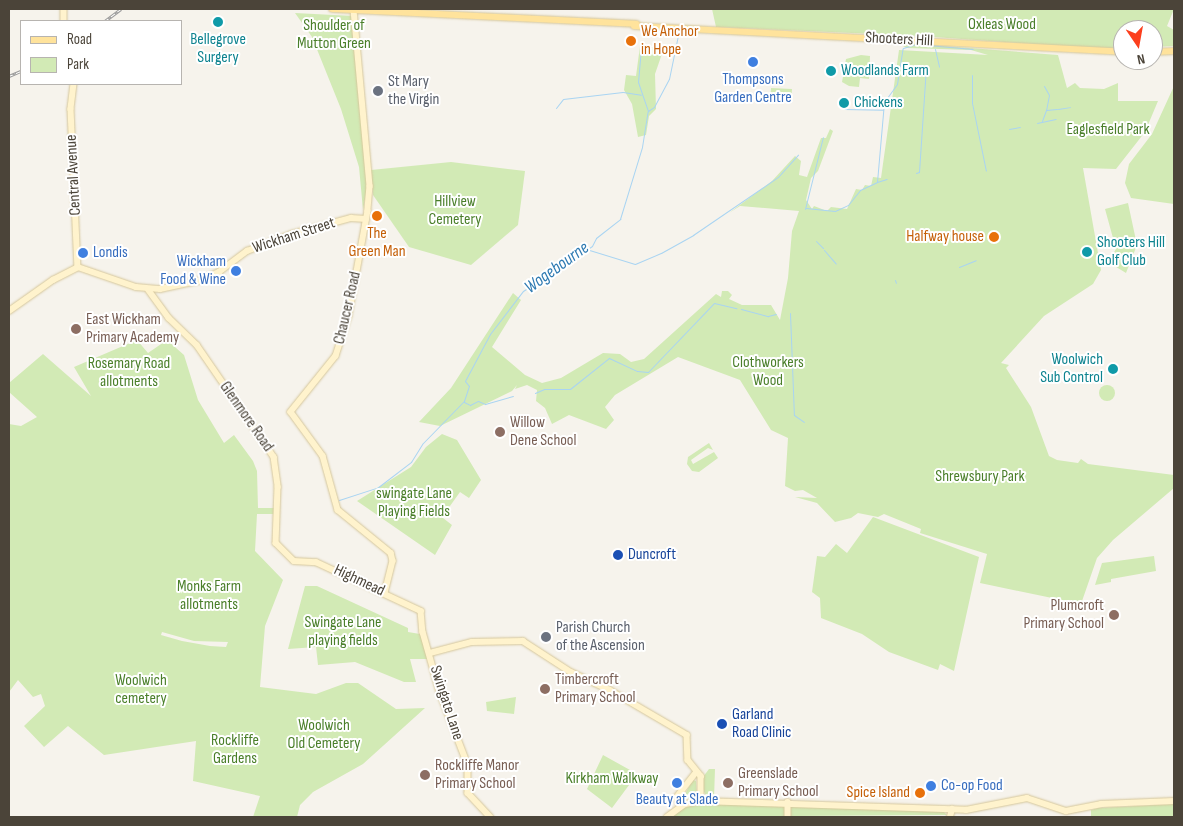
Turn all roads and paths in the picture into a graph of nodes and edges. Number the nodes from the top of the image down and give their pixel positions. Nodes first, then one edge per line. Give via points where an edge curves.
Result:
1 (332, 9) edge
2 (354, 10) edge
3 (1113, 51) edge
4 (74, 85) edge
5 (366, 219) junction
6 (78, 267) junction
7 (148, 289) junction
8 (9, 311) edge
9 (294, 562) joint
10 (385, 593) junction
11 (421, 611) joint
12 (430, 653) junction
13 (699, 774) junction
14 (701, 801) junction
15 (1174, 801) edge
16 (788, 802) junction
17 (681, 806) junction
18 (952, 809) junction
19 (490, 817) edge
20 (667, 817) edge
21 (788, 817) edge
22 (950, 817) edge

1 - 2 main road, Shooters Hill
2 - 3 main road, Shooters Hill
2 - 5 street via 370,186
4 - 6 street, Central Avenue via 71,109
5 - 7 street, Wickham Street via 351,218 292,234 247,251 219,272 199,281
5 - 10 street, Chaucer Road via 349,316 336,356 291,412 323,456 333,498 344,518 391,553
6 - 7 street, Wickham Street
6 - 8 street
7 - 9 street, Glenmore Road via 169,318 197,345 274,458 278,487 276,543
9 - 10 street, Highmead via 316,562
10 - 11 street, Highmead
11 - 12 street, Swingate Lane
12 - 13 street via 472,642 518,640 531,645 571,672 610,690 688,735 688,760
12 - 19 street, Swingate Lane via 445,708 468,765 468,793
13 - 14 street
13 - 17 street via 676,798
14 - 16 street
14 - 17 street
15 - 18 street via 1101,804 1066,811 1028,798 980,809
16 - 18 street
16 - 21 street
17 - 20 street
18 - 22 street

